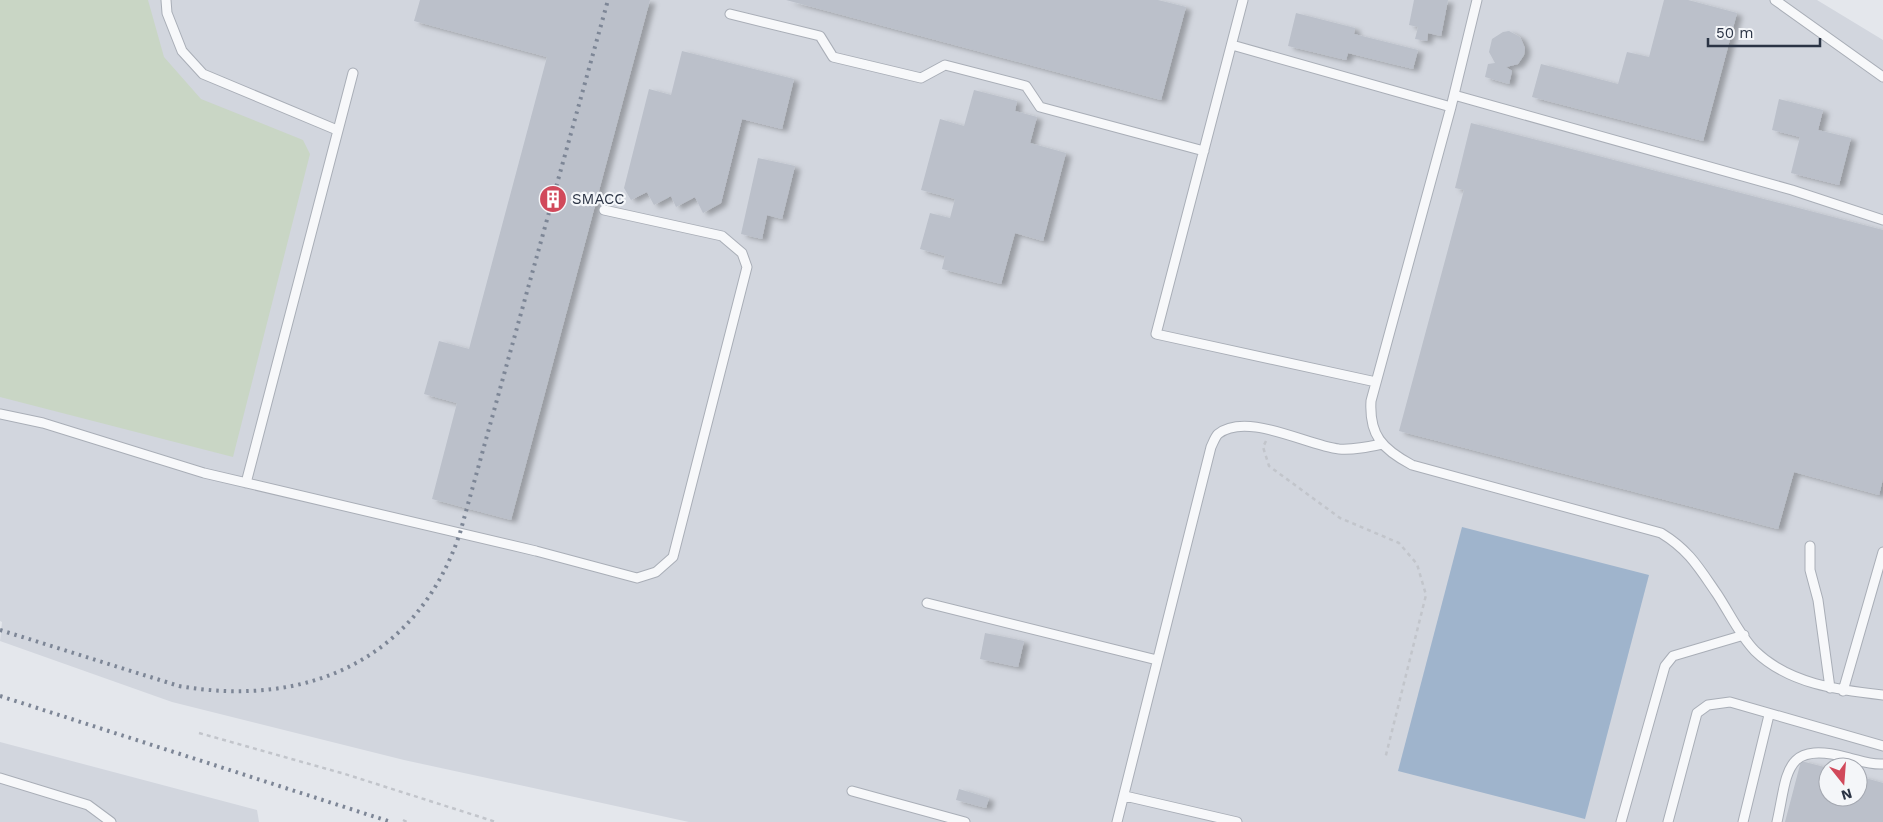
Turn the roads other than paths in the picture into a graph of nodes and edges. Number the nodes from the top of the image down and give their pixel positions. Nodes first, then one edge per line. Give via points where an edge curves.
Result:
1 (166, 0) edge
2 (1243, 0) edge
3 (1477, 0) edge
4 (1774, 0) edge
5 (730, 14) dead end
6 (1232, 45) junction
7 (352, 73) dead end
8 (1883, 77) edge
9 (1454, 95) junction
10 (1451, 107) junction
11 (337, 130) junction
12 (1204, 151) junction
13 (604, 210) dead end
14 (1883, 220) edge
15 (1376, 382) junction
16 (0, 414) edge
17 (1382, 444) junction
18 (246, 482) junction
19 (1810, 546) dead end
20 (1883, 552) edge
21 (927, 603) dead end
22 (1744, 635) junction
23 (1157, 660) junction
24 (1830, 688) junction
25 (1843, 690) junction
26 (1883, 695) edge
27 (1769, 715) junction
28 (1883, 746) edge
29 (1883, 764) edge
30 (0, 778) edge
31 (852, 791) dead end
32 (1125, 796) junction
33 (111, 822) edge
34 (965, 822) edge
35 (1117, 822) edge
36 (1237, 822) edge
37 (1621, 822) edge
38 (1668, 822) edge
39 (1743, 822) edge
40 (1777, 822) edge

1 - 11 lane via 167,13 182,51 204,74
2 - 6 lane
3 - 9 lane
4 - 8 lane
5 - 12 lane via 820,36 833,57 921,78 945,65 1026,86 1040,107
6 - 10 lane
6 - 12 lane
7 - 11 lane
9 - 10 lane
9 - 14 lane via 1792,190
10 - 15 lane
11 - 18 lane
12 - 15 lane via 1156,334
13 - 18 lane via 722,236 742,253 747,267 673,557 656,572 637,578
15 - 17 lane via 1370,417 1373,431
16 - 18 lane via 43,423 204,473
17 - 22 lane via 1412,465 1661,533 1680,544 1693,559
17 - 23 lane via 1339,449 1270,430 1241,427 1217,435 1210,447
19 - 24 lane via 1810,570 1818,600
20 - 25 lane
21 - 23 lane
22 - 24 lane via 1754,650 1769,662 1793,676
22 - 37 lane via 1674,656 1665,666
23 - 32 lane
24 - 25 lane
25 - 26 lane
27 - 28 lane
27 - 38 lane via 1730,702 1708,705 1697,713
27 - 39 lane
29 - 40 lane via 1872,765 1831,753 1802,754 1791,763
30 - 33 lane via 88,805
31 - 34 lane
32 - 35 lane
32 - 36 lane

